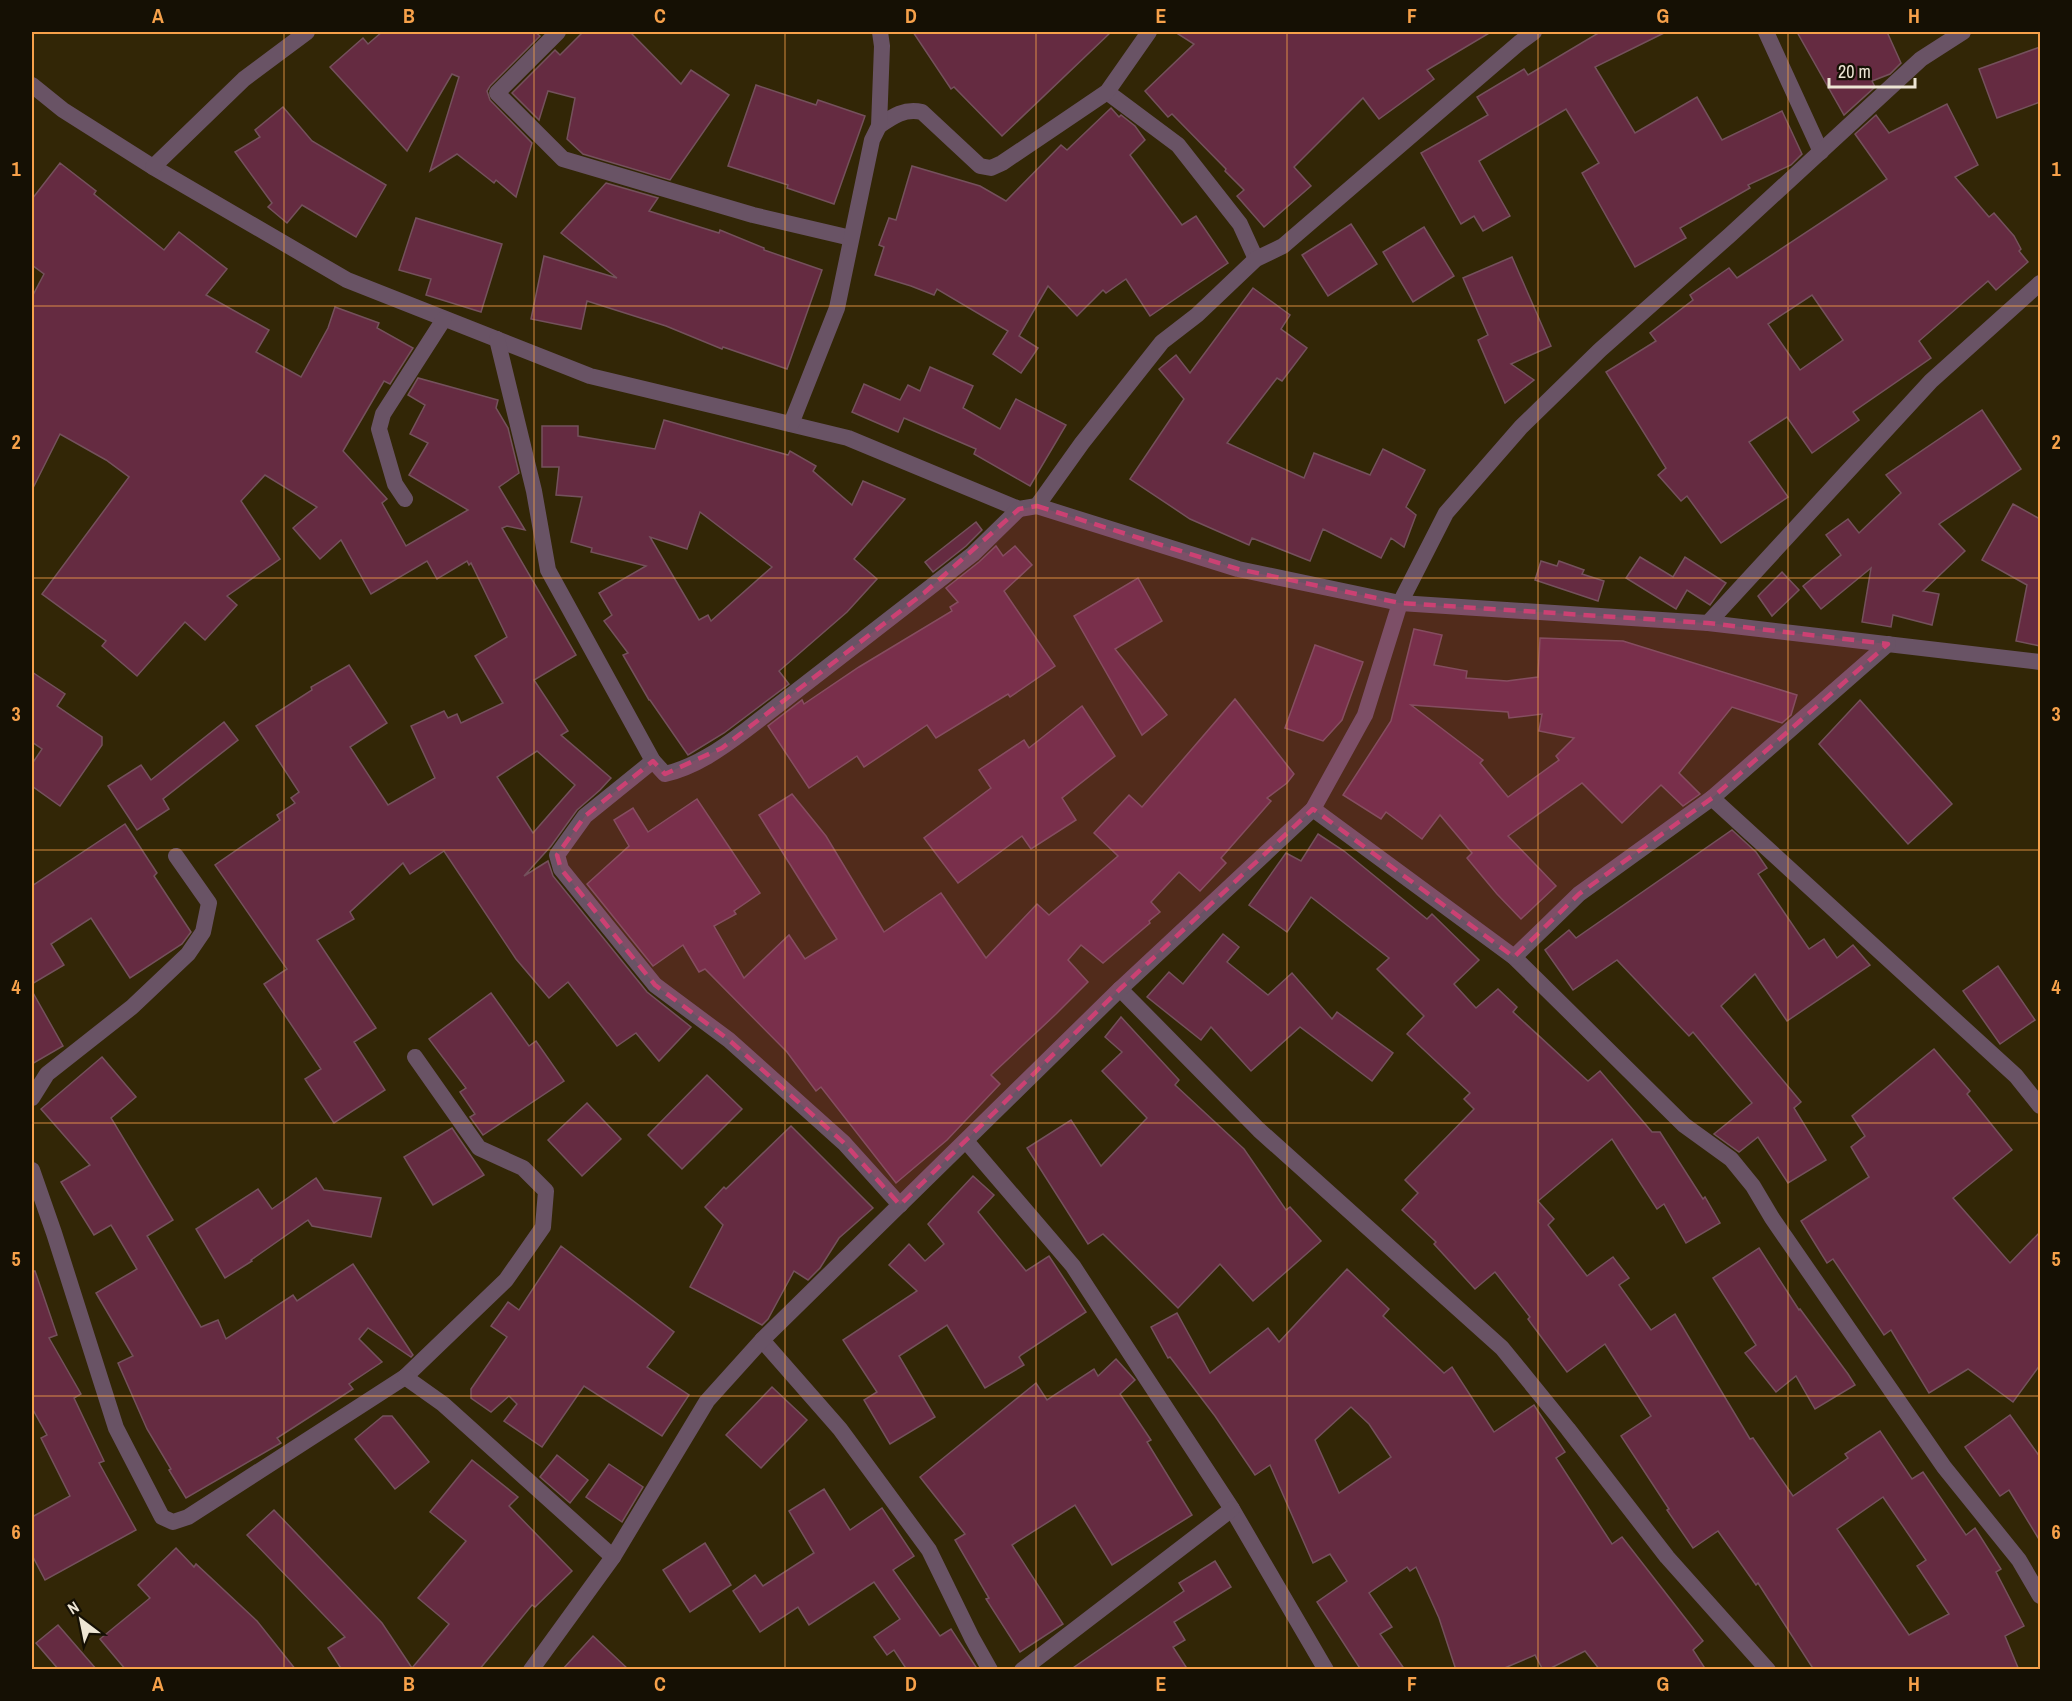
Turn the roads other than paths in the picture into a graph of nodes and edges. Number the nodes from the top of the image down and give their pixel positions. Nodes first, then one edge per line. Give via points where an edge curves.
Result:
1 (307, 32) edge
2 (558, 32) edge
3 (880, 32) edge
4 (1149, 32) edge
5 (1534, 32) edge
6 (1766, 32) edge
7 (1963, 32) edge
8 (1515, 37) edge
9 (32, 85) edge
10 (1107, 92) junction
11 (879, 126) junction
12 (1821, 152) junction
13 (153, 167) junction
14 (851, 238) junction
15 (1256, 259) junction
16 (2040, 283) edge
17 (444, 319) junction
18 (497, 339) junction
19 (791, 424) junction
20 (405, 499) dead end
21 (1037, 507) junction
22 (1019, 509) junction
23 (1400, 603) junction
24 (1708, 622) junction
25 (1888, 644) junction
26 (2040, 662) edge
27 (652, 760) junction
28 (1712, 798) junction
29 (1313, 810) junction
30 (176, 856) dead end
31 (1514, 957) junction
32 (1120, 988) junction
33 (415, 1057) dead end
34 (32, 1098) edge
35 (2040, 1106) edge
36 (966, 1141) junction
37 (32, 1170) edge
38 (900, 1205) junction
39 (762, 1340) junction
40 (405, 1377) junction
41 (1232, 1509) junction
42 (613, 1557) junction
43 (2040, 1596) edge
44 (531, 1670) edge
45 (990, 1670) edge
46 (1022, 1670) edge
47 (1326, 1670) edge
48 (1768, 1670) edge

1 - 13 street via 244,79
2 - 14 street via 497,93 563,159 753,215
3 - 11 street
4 - 10 street
5 - 8 street
6 - 12 street
7 - 12 street via 1922,59
8 - 15 street via 1283,246
9 - 13 street via 63,110
10 - 11 street via 991,168 980,166 922,112 910,109
10 - 15 street via 1178,145 1240,224
11 - 14 street via 872,140
12 - 23 street via 1600,350 1521,427 1446,513
13 - 17 street via 347,280
14 - 19 street via 837,308
15 - 21 street via 1162,342
16 - 24 street via 1931,381
17 - 18 street
17 - 20 street via 383,414 379,429 395,484
18 - 19 street via 590,376
18 - 27 street via 534,491 548,570
19 - 22 street via 848,438
21 - 22 street
21 - 23 street via 1238,569
22 - 27 street via 941,580 722,748 681,770 665,774
23 - 24 street
23 - 29 street via 1365,715
24 - 25 street
25 - 26 street
25 - 28 street
27 - 38 street via 585,816 557,855 561,869 656,985 729,1040 844,1143
28 - 31 street via 1579,894
28 - 35 street via 2016,1076
29 - 31 street
29 - 32 street
30 - 34 street via 209,903 203,932 188,954 132,1006 47,1074
31 - 43 street via 1684,1125 1731,1159 1944,1467 2019,1560
32 - 36 street
32 - 48 street via 1259,1130 1502,1348 1667,1557
33 - 40 street via 479,1148 523,1168 546,1191 543,1227 506,1280
36 - 38 street
36 - 41 street via 1073,1266
37 - 40 street via 116,1428 162,1517 173,1522 188,1516
38 - 39 street
39 - 42 street via 707,1401
39 - 45 street via 840,1429 929,1550
40 - 42 street via 443,1404
41 - 46 street
41 - 47 street
42 - 44 street

